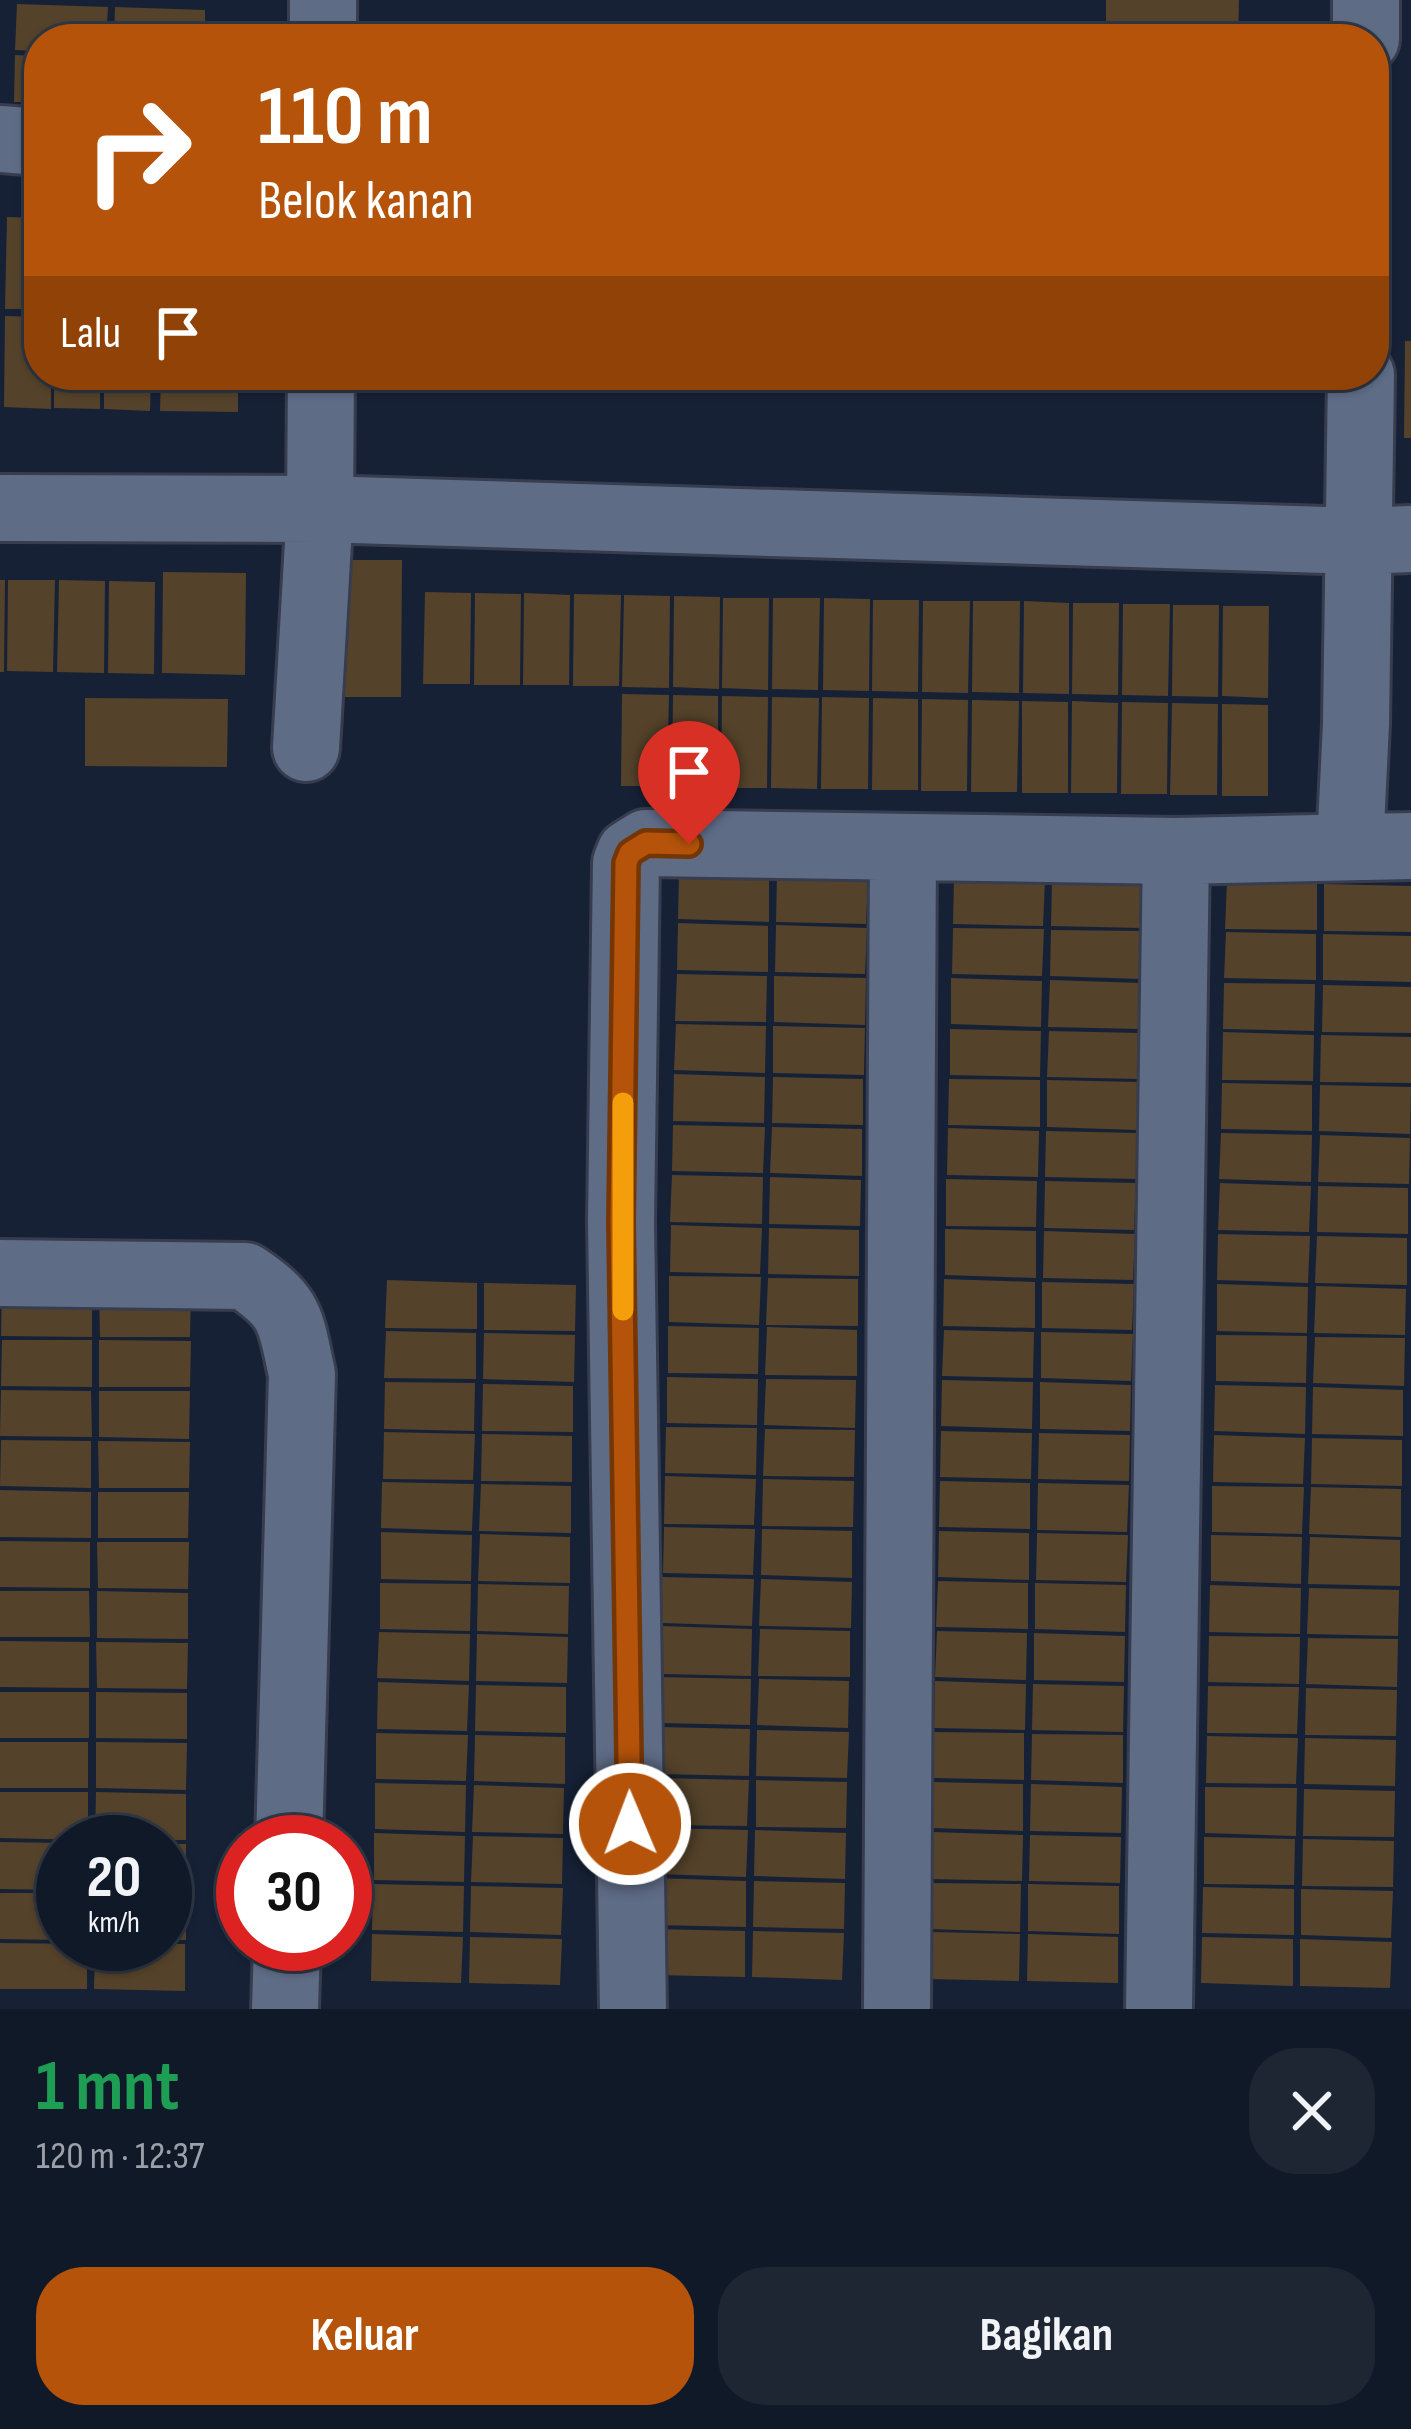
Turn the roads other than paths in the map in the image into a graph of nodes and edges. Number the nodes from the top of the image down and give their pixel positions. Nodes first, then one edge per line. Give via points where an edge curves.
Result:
1 (321, 390) edge
2 (1363, 390) edge
3 (0, 508) edge
4 (320, 508) junction
5 (1385, 540) edge
6 (306, 748) dead end
7 (1381, 846) edge
8 (903, 849) junction
9 (1176, 851) junction
10 (0, 1273) edge
11 (291, 1815) edge
12 (286, 1971) edge
13 (285, 2009) edge
14 (633, 2009) edge
15 (897, 2009) edge
16 (1160, 2009) edge

1 - 4 street
2 - 5 street
3 - 4 street
4 - 5 street
4 - 6 street
5 - 7 street
7 - 9 street
8 - 9 street
8 - 14 street via 646,843 626,863 621,1222
8 - 15 street
9 - 16 street
10 - 11 street via 245,1276 277,1297 302,1374
12 - 13 street

